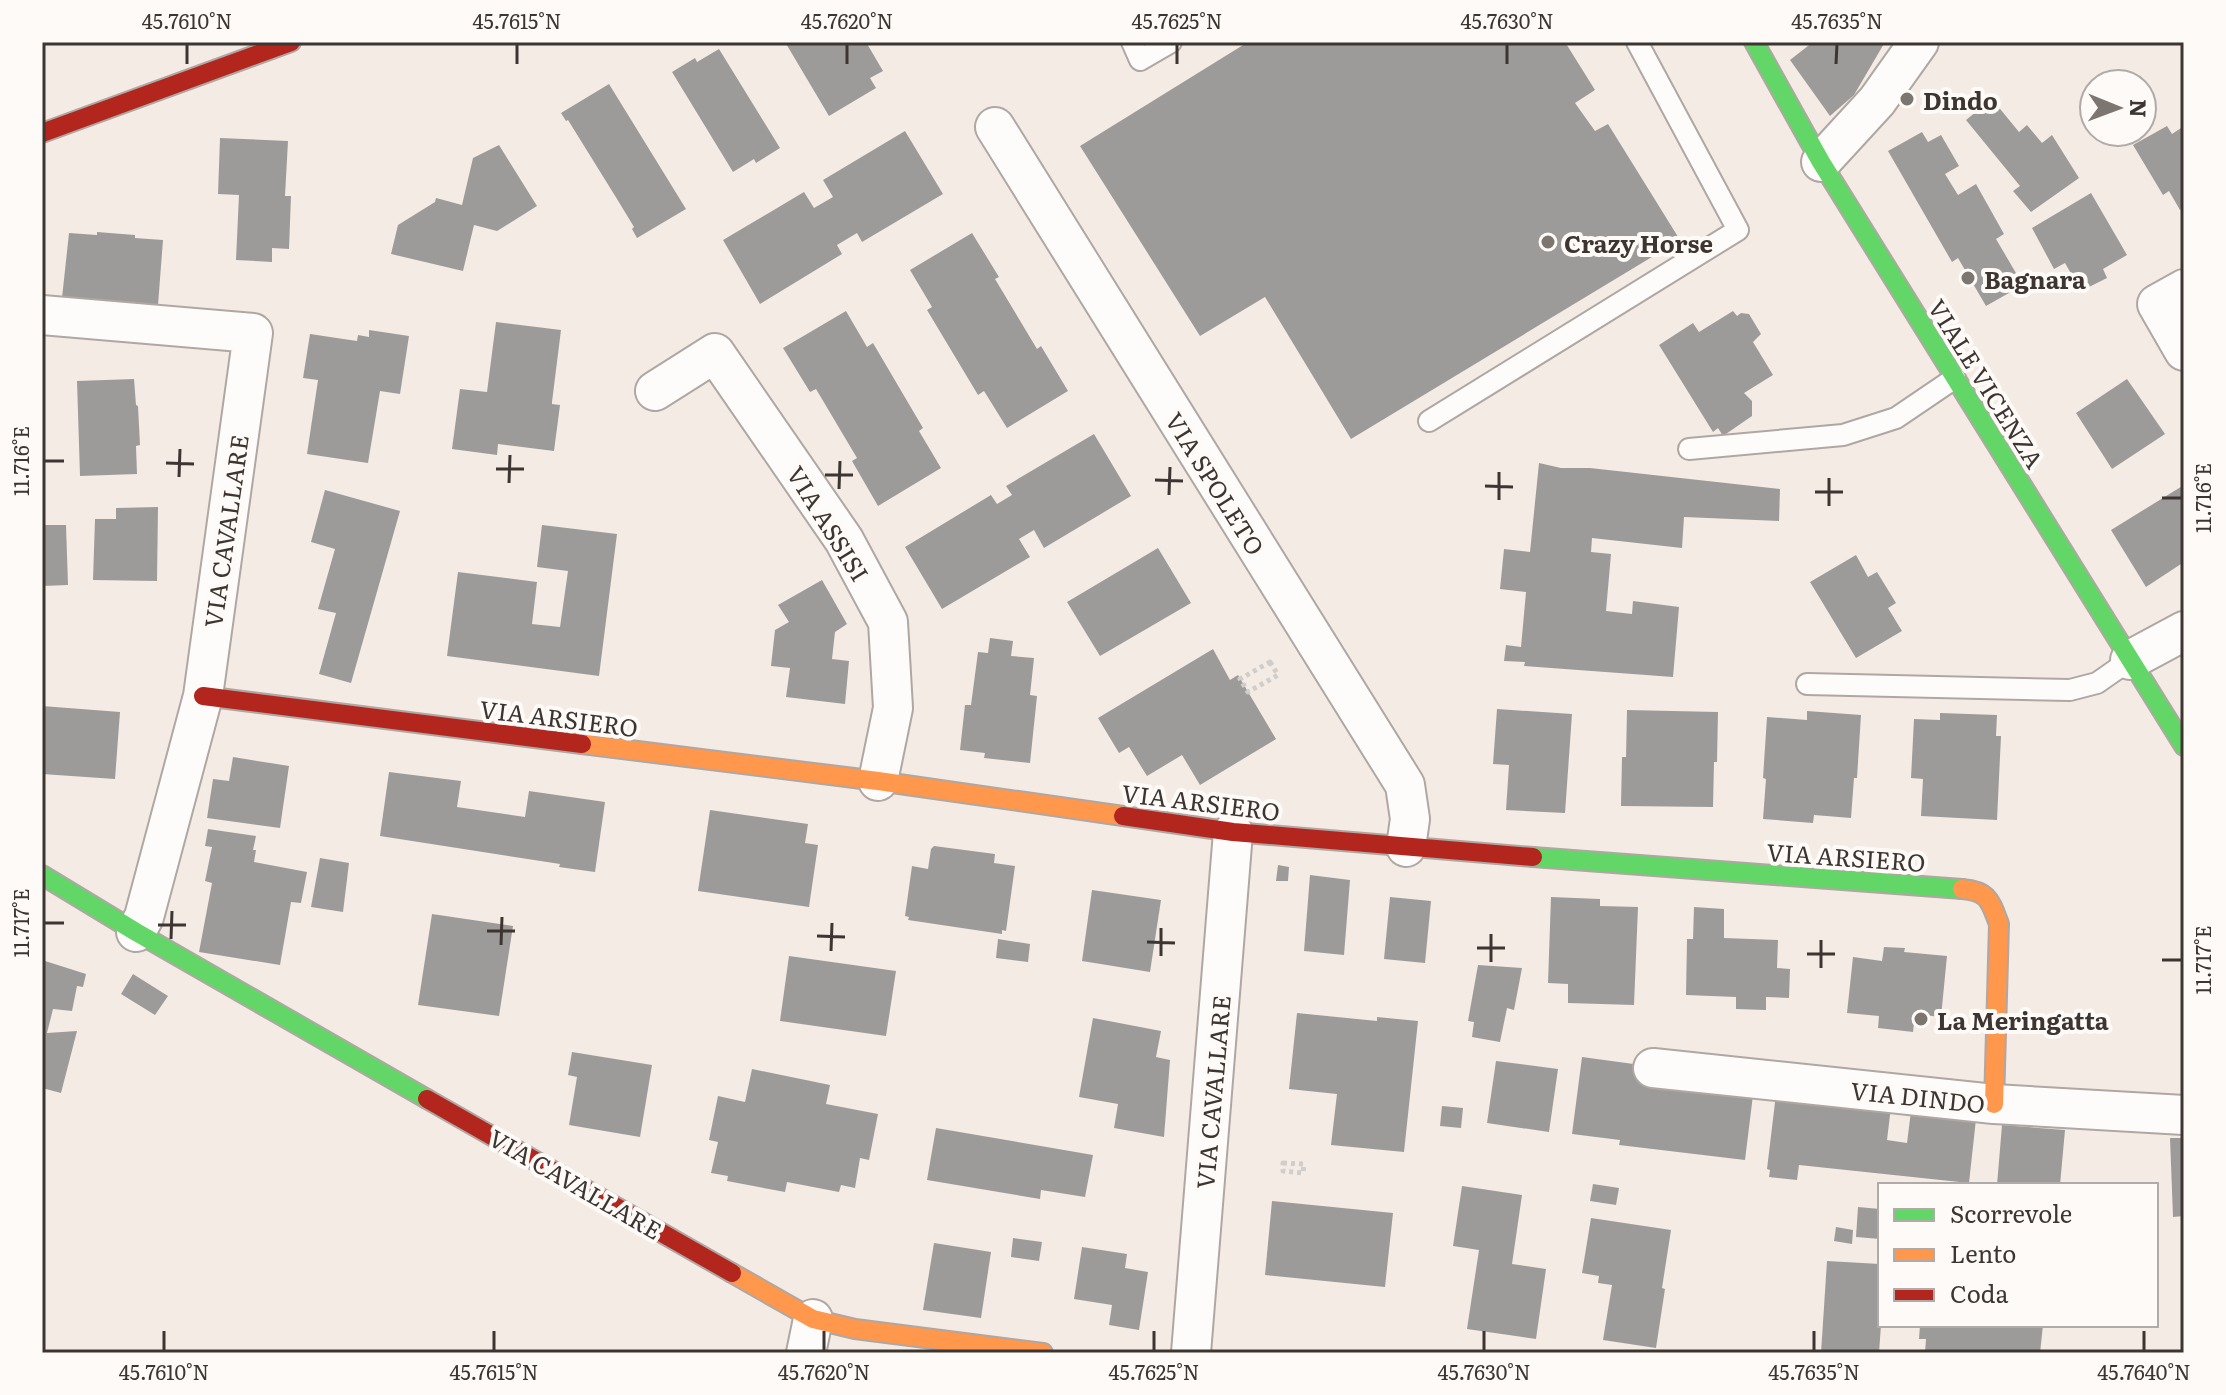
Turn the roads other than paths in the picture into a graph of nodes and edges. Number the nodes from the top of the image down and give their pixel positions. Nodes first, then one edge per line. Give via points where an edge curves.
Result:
1 (291, 42) edge
2 (1132, 42) edge
3 (1171, 42) edge
4 (1637, 42) edge
5 (1754, 42) edge
6 (1919, 42) edge
7 (995, 127) dead end
8 (42, 133) edge
9 (1821, 162) junction
10 (2184, 289) edge
11 (42, 315) edge
12 (2184, 351) edge
13 (1955, 378) junction
14 (655, 391) dead end
15 (1429, 421) dead end
16 (1689, 449) dead end
17 (2184, 631) edge
18 (2130, 660) junction
19 (1807, 684) dead end
20 (203, 696) junction
21 (2184, 746) edge
22 (878, 781) junction
23 (1233, 832) junction
24 (1406, 847) junction
25 (42, 875) edge
26 (136, 932) junction
27 (1653, 1068) dead end
28 (1994, 1104) junction
29 (2184, 1115) edge
30 (809, 1336) edge
31 (1043, 1353) edge
32 (1191, 1353) edge

1 - 8 street
2 - 3 lane via 1140,60
4 - 15 lane via 1738,230
5 - 9 street, VIALE VICENZA
6 - 9 street via 1877,101
7 - 24 street, VIA SPOLETO via 1405,785 1410,819
9 - 13 street, VIALE VICENZA
10 - 12 street via 2157,304
11 - 20 street, VIA CAVALLARE via 253,333
13 - 16 lane via 1896,418 1843,435
13 - 18 street, VIALE VICENZA
14 - 22 street, VIA ASSISI via 715,353 844,540 888,622 893,708
17 - 18 street
18 - 19 lane via 2097,683 2070,690
18 - 21 street, VIALE VICENZA
20 - 22 street, VIA ARSIERO
20 - 26 street, VIA CAVALLARE
22 - 23 street, VIA ARSIERO
23 - 24 street, VIA ARSIERO
23 - 32 street, VIA CAVALLARE
24 - 28 street, VIA ARSIERO via 1977,890 1990,901 1999,924
25 - 26 street, VIA CAVALLARE
26 - 30 street, VIA CAVALLARE
27 - 28 street, VIA DINDO
28 - 29 street, VIA DINDO
30 - 31 street, VIA CAVALLARE via 855,1329

